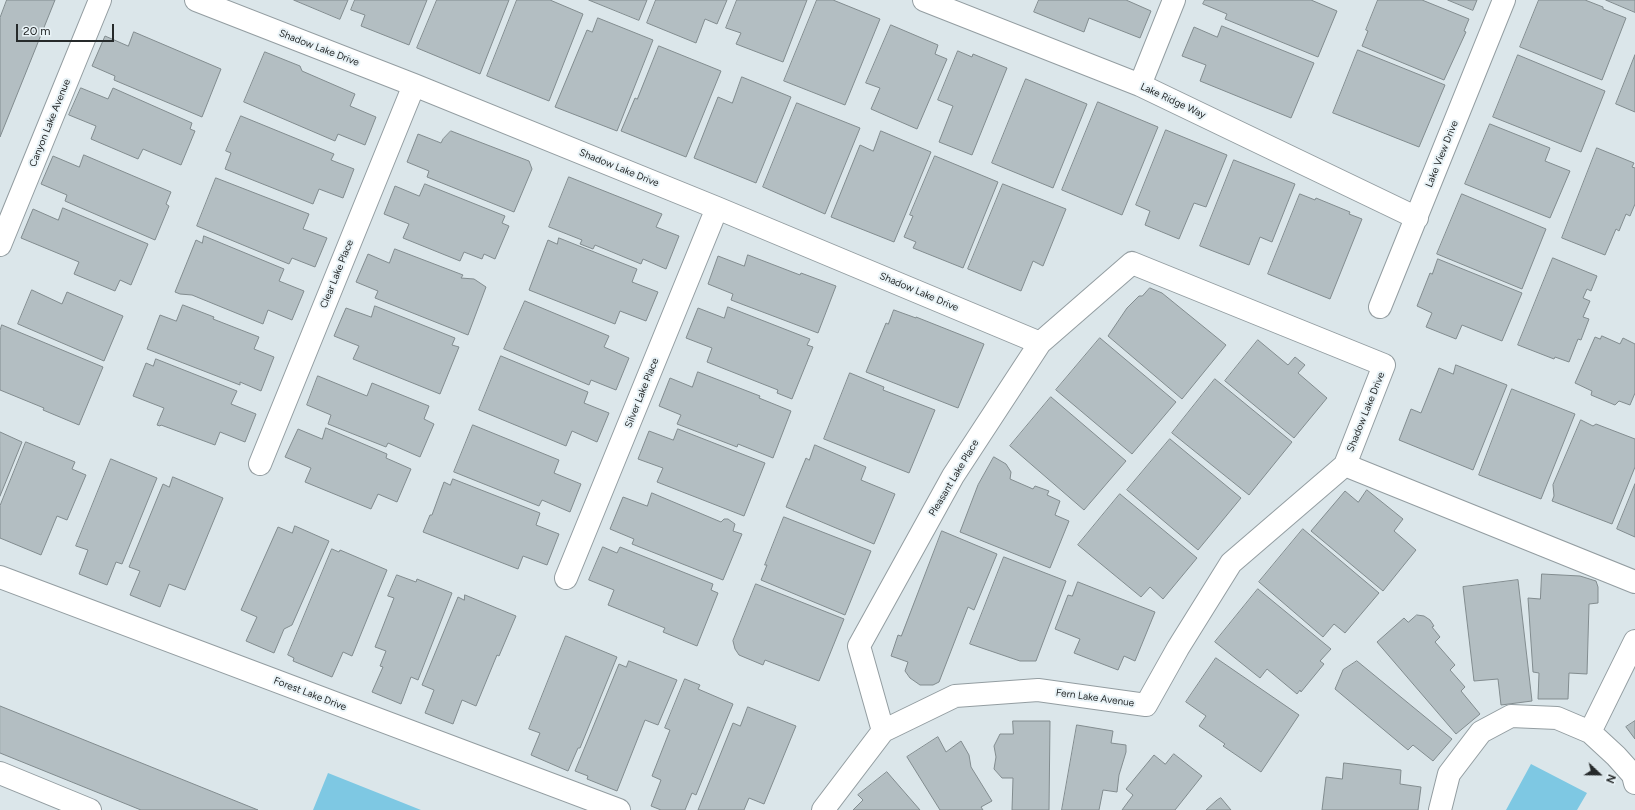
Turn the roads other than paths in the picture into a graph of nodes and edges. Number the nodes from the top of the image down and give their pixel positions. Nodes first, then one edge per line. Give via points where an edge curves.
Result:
1 (100, 0) edge
2 (196, 0) edge
3 (924, 0) edge
4 (1174, 0) edge
5 (1504, 0) edge
6 (414, 85) junction
7 (1140, 85) junction
8 (717, 208) junction
9 (1416, 218) junction
10 (0, 245) edge
11 (1132, 263) joint
12 (1380, 307) dead end
13 (1040, 343) junction
14 (260, 464) dead end
15 (1345, 465) junction
16 (0, 577) edge
17 (566, 578) dead end
18 (1635, 582) edge
19 (1635, 641) edge
20 (882, 731) junction
21 (1590, 732) junction
22 (0, 773) edge
23 (1635, 783) edge
24 (49, 802) edge
25 (90, 810) edge
26 (619, 810) edge
27 (823, 810) edge
28 (1440, 810) edge

1 - 10 street, Canyon Lake Avenue
2 - 6 street, Shadow Lake Drive
3 - 7 street, Lake Ridge Way
4 - 7 street
5 - 9 street, Lake View Drive
6 - 8 street, Shadow Lake Drive
6 - 14 street, Clear Lake Place
7 - 9 street, Lake Ridge Way
8 - 13 street, Shadow Lake Drive
8 - 17 street, Silver Lake Place
9 - 12 street, Lake View Drive
11 - 13 street, Pleasant Lake Place
11 - 15 street, Shadow Lake Drive via 1384,366
13 - 20 street, Pleasant Lake Place via 953,476 860,646
15 - 18 street, Shadow Lake Drive
15 - 20 street, Fern Lake Avenue via 1231,563 1146,705 1038,690 955,696
16 - 26 street, Forest Lake Drive
19 - 21 street
20 - 27 street, Fern Lake Avenue
21 - 23 street via 1633,775
21 - 28 street via 1557,718 1511,716 1481,732 1449,774
22 - 24 street
24 - 25 street

